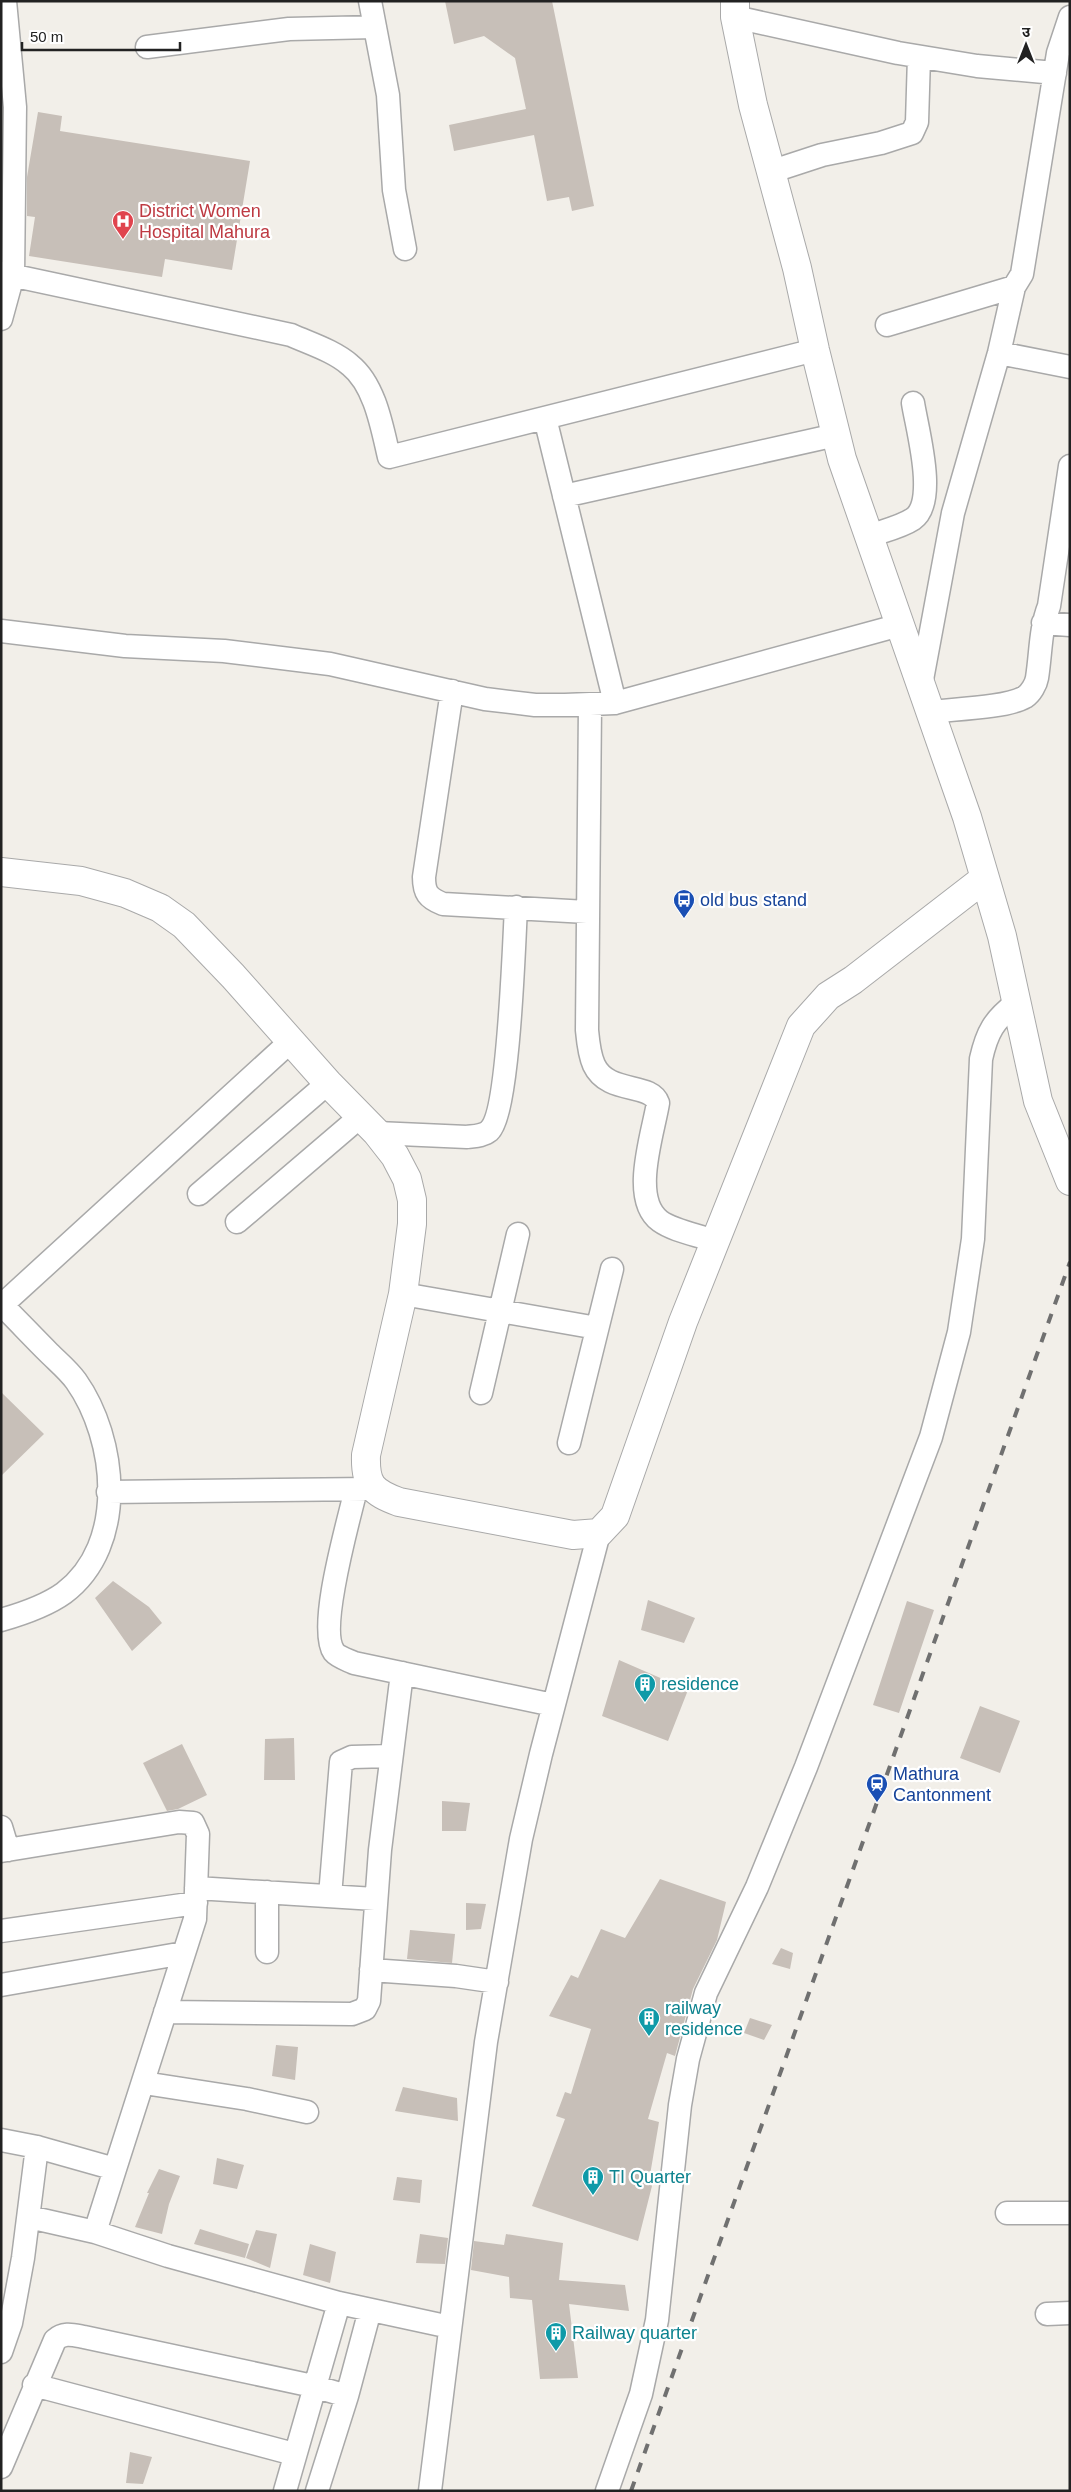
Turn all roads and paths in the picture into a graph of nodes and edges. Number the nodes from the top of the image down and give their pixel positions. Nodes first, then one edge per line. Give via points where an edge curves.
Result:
1 (5, 1) edge
2 (370, 1) edge
3 (735, 9) edge
4 (1070, 17) edge
5 (374, 27) junction
6 (147, 47) dead end
7 (919, 57) junction
8 (1062, 71) edge
9 (770, 172) junction
10 (405, 249) dead end
11 (7, 274) edge
12 (1014, 287) junction
13 (1, 319) edge
14 (886, 325) dead end
15 (815, 350) junction
16 (999, 353) junction
17 (1070, 367) edge
18 (913, 403) dead end
19 (545, 418) junction
20 (836, 435) junction
21 (1070, 466) edge
22 (564, 496) junction
23 (869, 536) junction
24 (1043, 623) junction
25 (900, 625) junction
26 (1070, 625) edge
27 (1, 632) edge
28 (921, 685) junction
29 (452, 691) junction
30 (615, 703) junction
31 (590, 705) junction
32 (930, 712) junction
33 (1, 872) edge
34 (985, 878) junction
35 (516, 907) junction
36 (588, 912) junction
37 (1016, 1003) junction
38 (291, 1041) junction
39 (328, 1083) junction
40 (369, 1124) junction
41 (1070, 1181) edge
42 (199, 1194) dead end
43 (238, 1222) dead end
44 (518, 1234) dead end
45 (714, 1241) junction
46 (612, 1269) dead end
47 (404, 1294) junction
48 (2, 1304) edge
49 (502, 1311) junction
50 (597, 1328) junction
51 (482, 1393) dead end
52 (569, 1443) dead end
53 (365, 1489) junction
54 (108, 1492) junction
55 (599, 1533) junction
56 (1, 1620) edge
57 (402, 1672) junction
58 (553, 1705) junction
59 (391, 1756) junction
60 (1, 1827) edge
61 (4, 1851) edge
62 (267, 1892) junction
63 (196, 1895) junction
64 (330, 1896) junction
65 (376, 1899) junction
66 (1, 1931) edge
67 (267, 1952) dead end
68 (184, 1953) junction
69 (371, 1970) junction
70 (497, 1982) junction
71 (1, 1985) edge
72 (165, 2012) junction
73 (144, 2083) junction
74 (307, 2112) dead end
75 (1, 2140) edge
76 (37, 2147) junction
77 (115, 2169) junction
78 (1008, 2213) dead end
79 (1070, 2213) edge
80 (29, 2217) junction
81 (95, 2232) junction
82 (339, 2303) junction
83 (370, 2310) junction
84 (1070, 2313) edge
85 (1047, 2314) dead end
86 (450, 2327) junction
87 (1, 2352) edge
88 (34, 2385) junction
89 (313, 2386) junction
90 (347, 2396) junction
91 (294, 2454) junction
92 (1, 2467) edge
93 (284, 2491) edge
94 (317, 2491) edge
95 (430, 2491) edge
96 (607, 2491) edge

1 - 11 street via 15,107
2 - 5 street
3 - 7 street
3 - 9 street via 753,105
4 - 8 street via 1062,39
5 - 6 street via 289,29
5 - 10 street via 388,95 394,190
7 - 8 street via 977,66
7 - 9 street via 917,122 912,133
8 - 12 street via 1022,274
9 - 15 street via 797,268
11 - 13 street
11 - 19 street via 291,335 335,354 351,365 366,386 381,425 388,457
12 - 14 street
12 - 16 street
15 - 19 street
15 - 20 street
16 - 17 street
16 - 28 street via 953,513
18 - 23 street via 925,478 923,507 914,519
19 - 22 street
20 - 22 street
20 - 23 street
21 - 24 street via 1049,606
22 - 30 street
23 - 25 street
24 - 26 street
24 - 32 street via 1037,680 1026,696 1012,702
25 - 28 street
25 - 30 street
27 - 29 street via 125,646 224,651 330,664
28 - 32 street
29 - 31 street via 535,705
29 - 35 street via 424,888 431,900 443,904
30 - 31 street
31 - 36 street
32 - 34 street
33 - 38 street via 81,881 125,893 160,908 184,926
34 - 37 street via 1002,936
34 - 45 street via 828,996 801,1026
35 - 36 street
35 - 40 street via 509,1040 496,1119 489,1131 467,1137
36 - 45 street via 586,1030 594,1066 616,1085 654,1094 658,1103 645,1176 645,1198 651,1213 662,1222
37 - 41 street via 1038,1101
37 - 96 street via 998,1016 986,1039 981,1059 973,1239 959,1332 931,1436 806,1767 757,1886 706,1993 688,2059 680,2105 657,2320 641,2394
38 - 39 street
38 - 48 street
39 - 40 street
39 - 42 street
40 - 43 street
40 - 47 street via 395,1156 407,1179 412,1200
44 - 49 street
45 - 55 street via 615,1516
46 - 50 street
47 - 49 street
47 - 53 street via 366,1455
48 - 54 street via 75,1379 92,1408 109,1470
49 - 50 street
49 - 51 street
50 - 52 street
53 - 54 street
53 - 55 street via 409,1504 572,1535
53 - 57 street via 328,1614 330,1642 335,1653 354,1663
54 - 56 street via 108,1518 101,1544 86,1569 64,1592 24,1614
55 - 58 street
57 - 58 street
57 - 59 street
58 - 70 street via 521,1839
59 - 64 street via 352,1757 341,1762
59 - 65 street
60 - 61 street
61 - 63 street via 187,1822 193,1824 198,1834
62 - 63 street
62 - 64 street
62 - 67 street
63 - 66 street
63 - 68 street via 195,1919
64 - 65 street
65 - 69 street
68 - 71 street
68 - 72 street
69 - 70 street
69 - 72 street via 369,2001 365,2008 352,2014
70 - 86 street via 486,2042
72 - 73 street
73 - 74 street
73 - 77 street
75 - 76 street
76 - 77 street
76 - 80 street
77 - 81 street
78 - 79 street
80 - 81 street
80 - 87 street via 11,2323
81 - 82 street via 168,2256
82 - 83 street
82 - 89 street
83 - 86 street
83 - 90 street
84 - 85 street
86 - 95 street
88 - 89 street via 55,2340 69,2334
88 - 91 street
88 - 92 street
89 - 90 street
89 - 91 street
90 - 94 street
91 - 93 street

